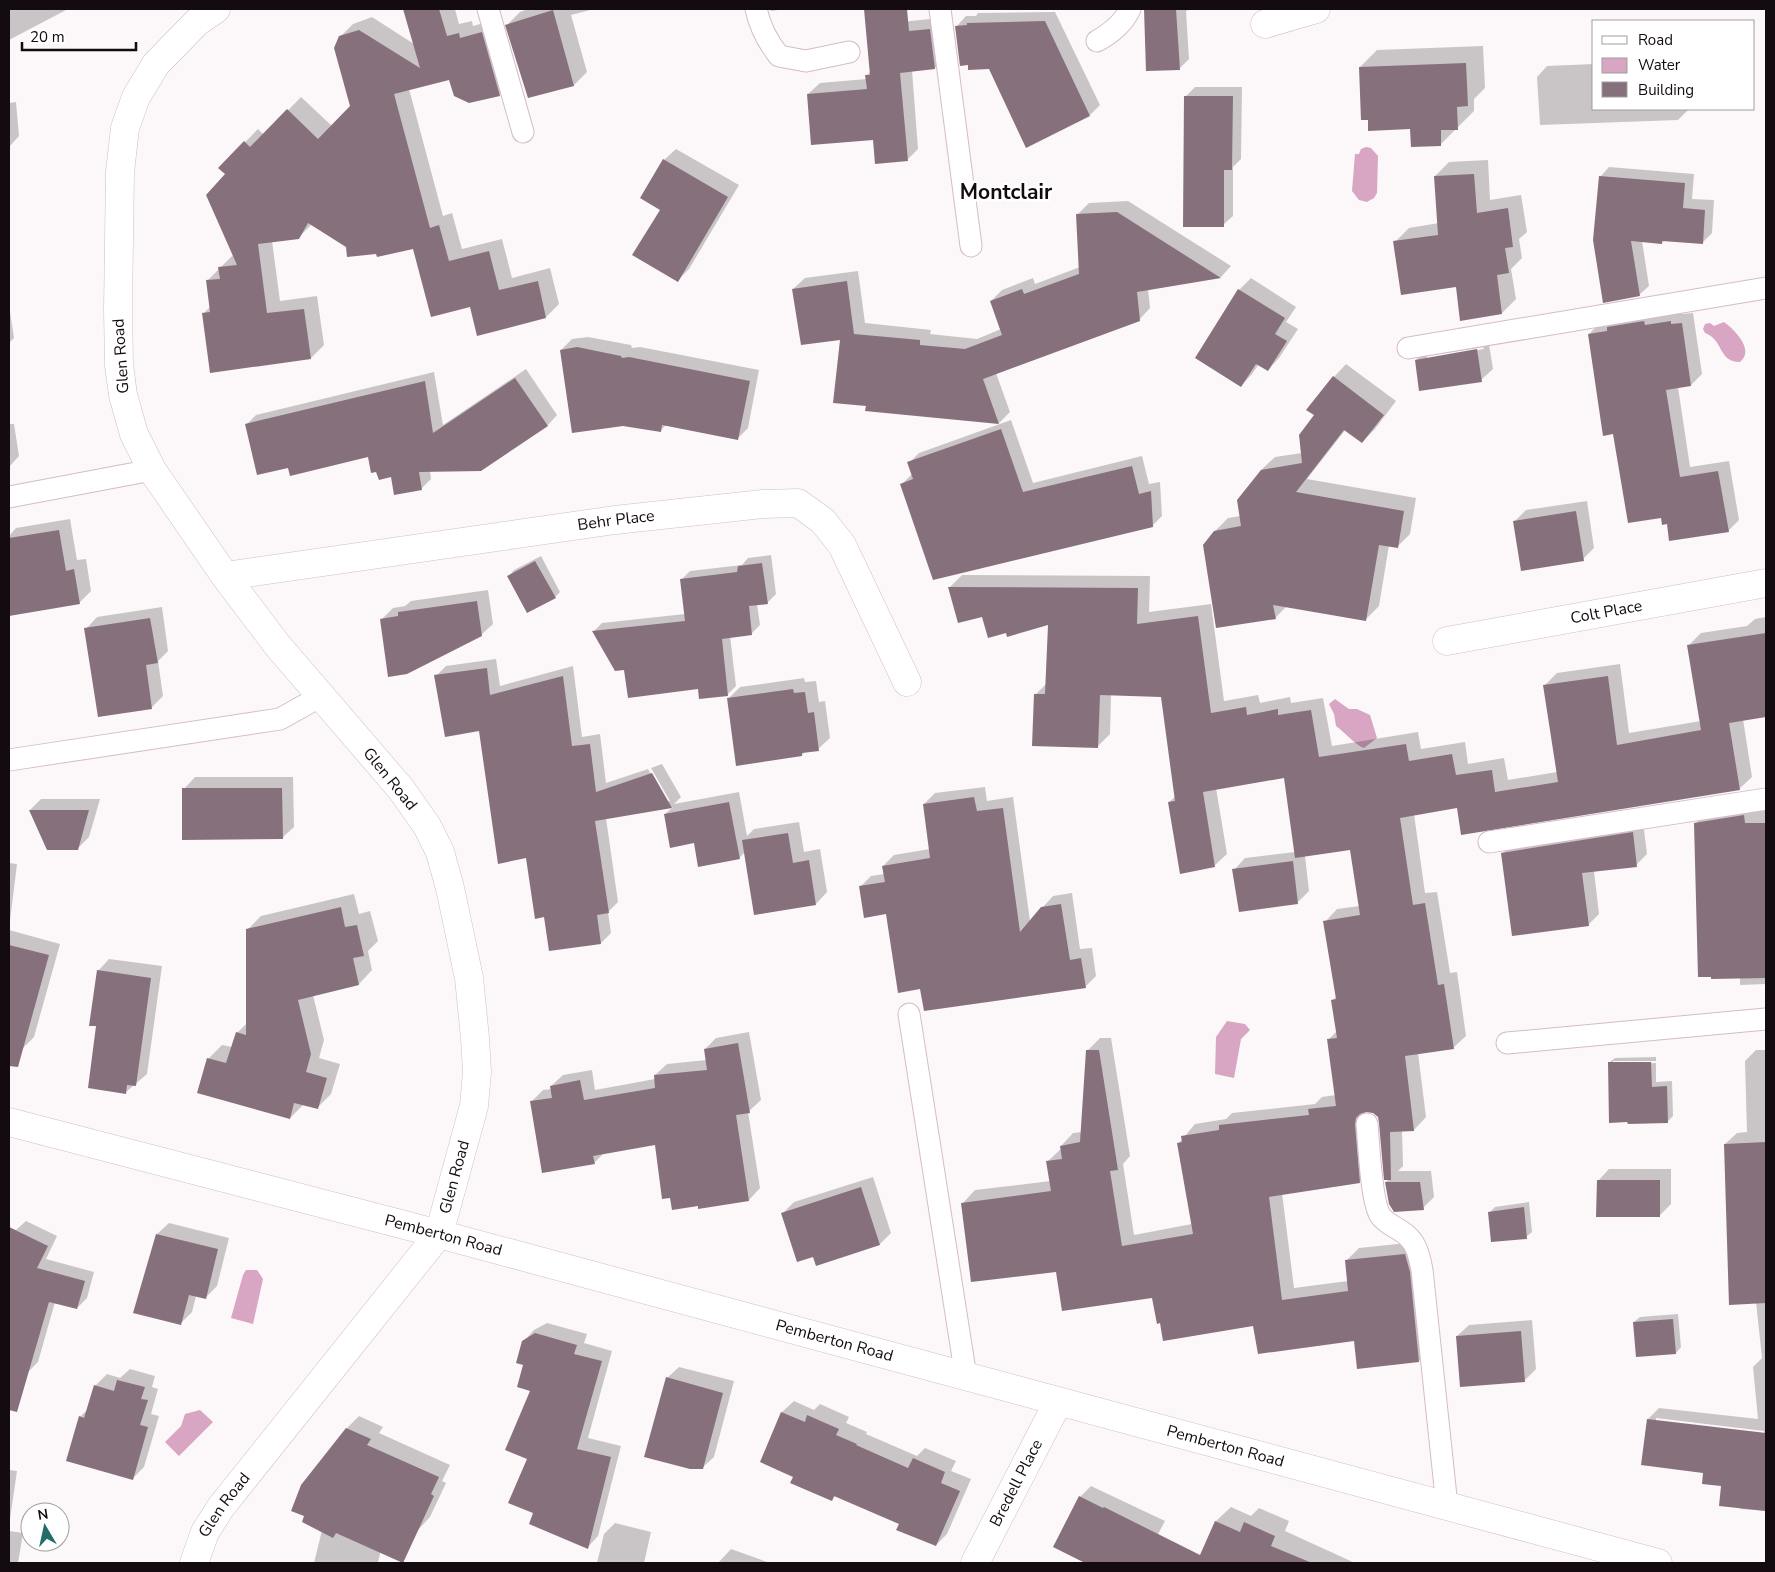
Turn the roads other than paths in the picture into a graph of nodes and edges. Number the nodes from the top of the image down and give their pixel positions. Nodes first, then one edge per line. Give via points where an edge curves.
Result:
1 (216, 9) edge
2 (488, 9) edge
3 (756, 9) edge
4 (940, 9) edge
5 (1130, 9) edge
6 (1316, 9) edge
7 (1265, 24) dead end
8 (1097, 41) dead end
9 (848, 52) dead end
10 (524, 132) dead end
11 (971, 246) dead end
12 (1766, 288) edge
13 (1408, 348) dead end
14 (152, 470) junction
15 (9, 497) edge
16 (226, 576) junction
17 (1766, 583) edge
18 (1447, 641) dead end
19 (907, 682) dead end
20 (320, 696) junction
21 (9, 760) edge
22 (1766, 799) edge
23 (1489, 842) dead end
24 (909, 1014) dead end
25 (1766, 1020) edge
26 (1507, 1043) dead end
27 (9, 1122) edge
28 (1367, 1124) dead end
29 (439, 1234) junction
30 (966, 1377) junction
31 (1058, 1402) junction
32 (1447, 1506) junction
33 (194, 1563) edge
34 (975, 1563) edge
35 (1658, 1563) edge

1 - 14 street, Glen Road via 197,22 156,64 136,97 125,128 120,182 119,365 134,434
2 - 10 lane
3 - 9 lane via 768,42 779,56 806,61
4 - 11 lane
5 - 8 lane via 1113,31
6 - 7 street
12 - 13 lane
14 - 15 lane
14 - 16 street, Glen Road
16 - 19 street, Behr Place via 615,520 798,503 823,521 842,546
16 - 20 street, Glen Road
17 - 18 street, Colt Place
20 - 21 lane via 280,719
20 - 29 street, Glen Road via 402,789 440,852 450,888 469,978 477,1072 474,1106
22 - 23 lane
24 - 30 lane
25 - 26 lane
27 - 29 street, Pemberton Road
28 - 32 lane via 1375,1203 1381,1216 1412,1240 1422,1270
29 - 30 street, Pemberton Road
29 - 33 street, Glen Road via 221,1507 205,1532
30 - 31 street, Pemberton Road
31 - 32 street, Pemberton Road
31 - 34 street, Bredell Place
32 - 35 street, Pemberton Road

